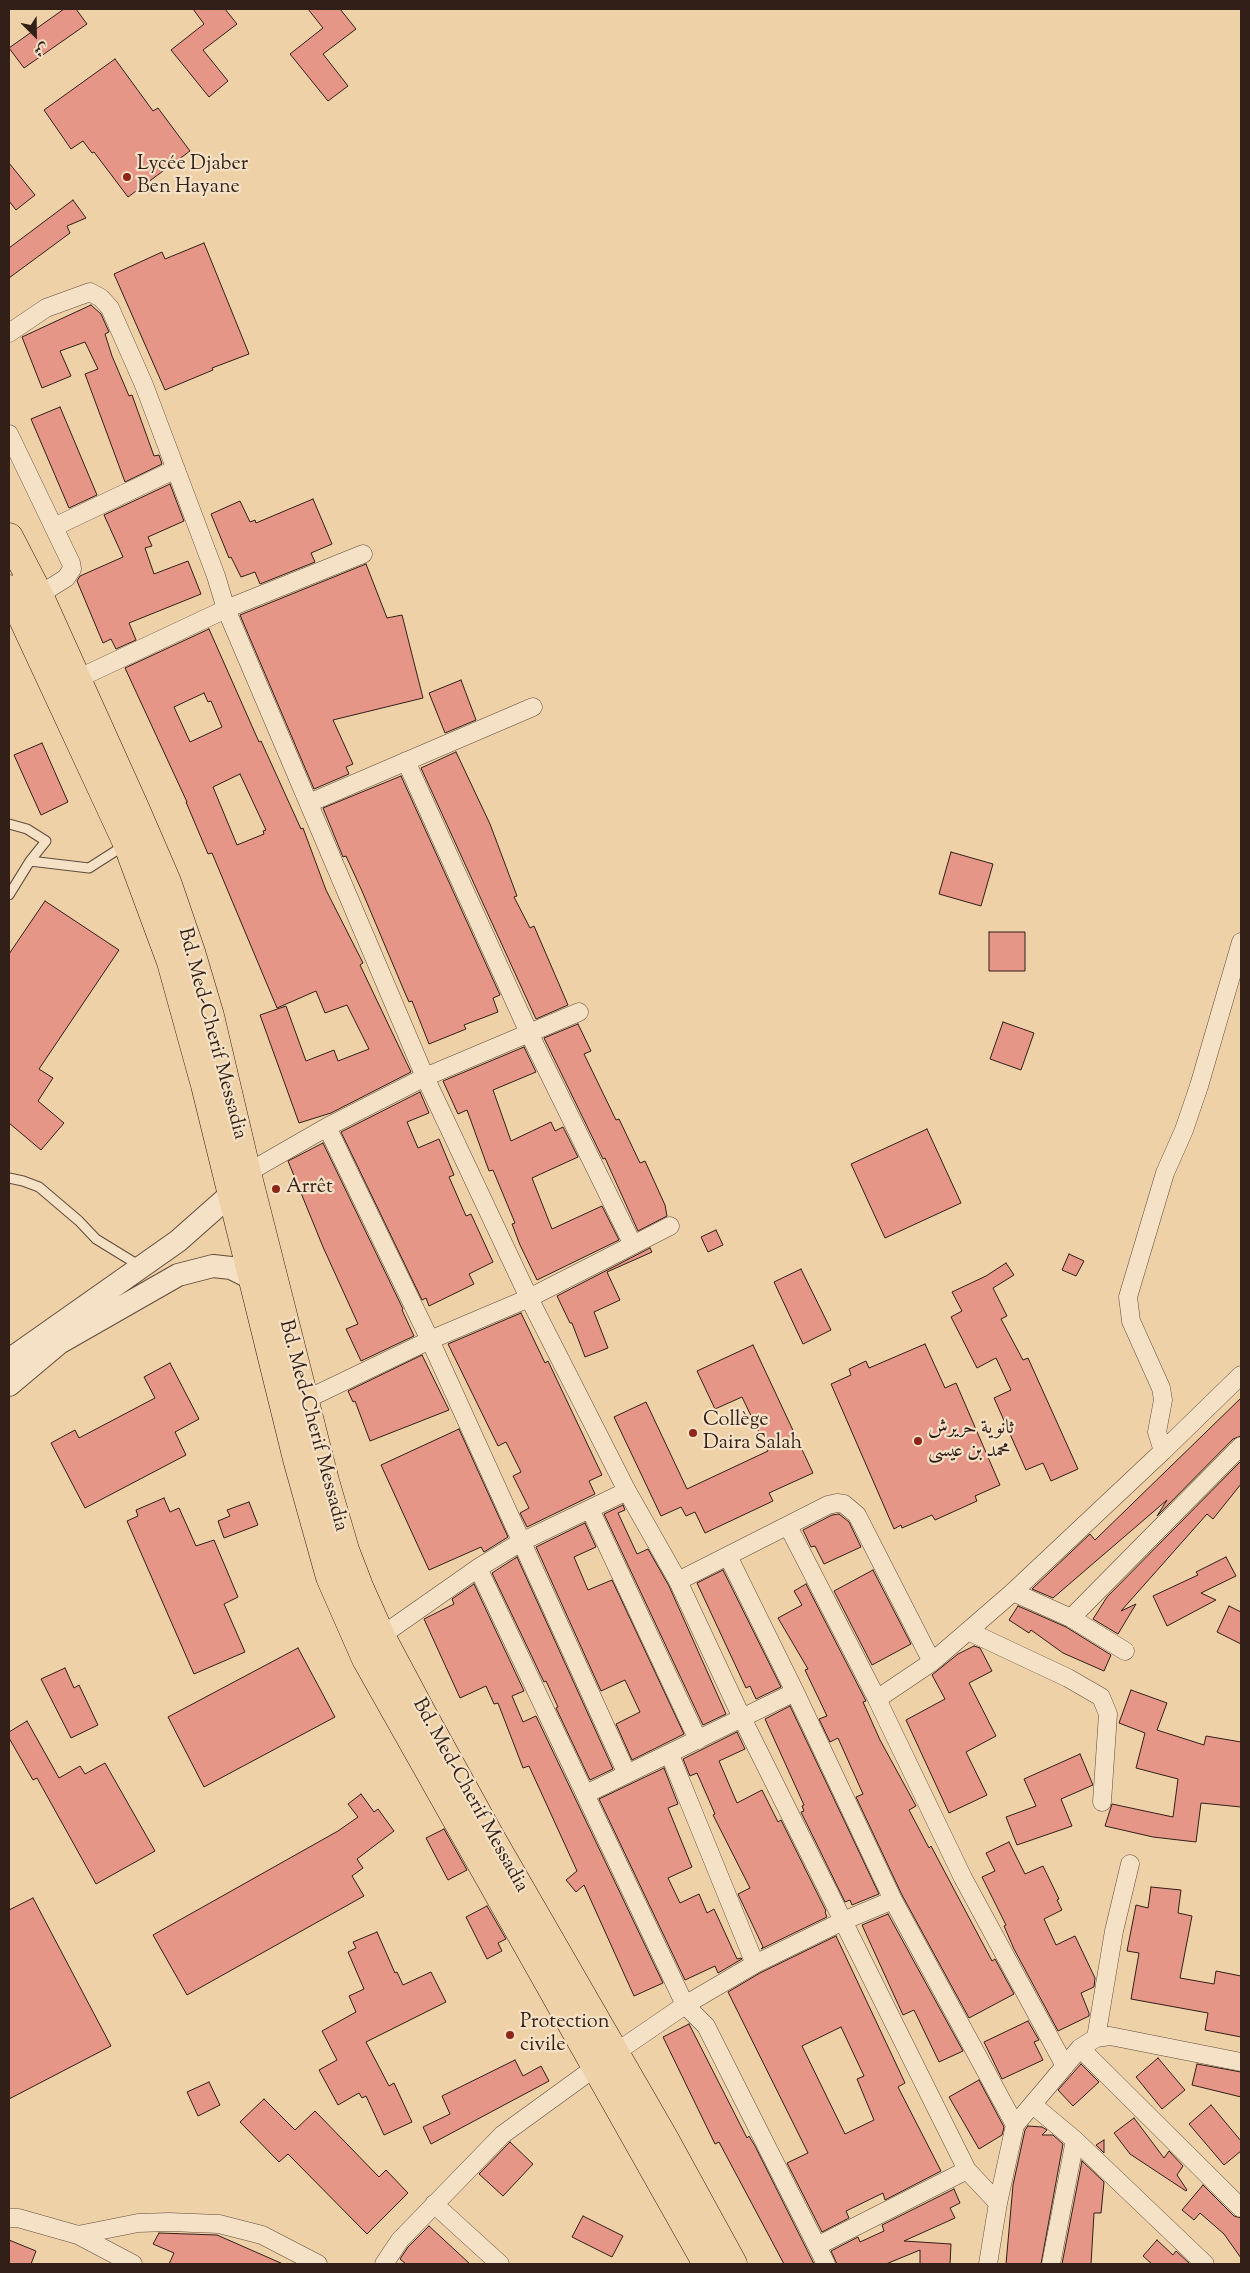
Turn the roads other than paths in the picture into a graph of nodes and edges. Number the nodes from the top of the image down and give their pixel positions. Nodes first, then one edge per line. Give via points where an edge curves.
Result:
1 (9, 333) edge
2 (9, 434) edge
3 (176, 469) junction
4 (54, 527) junction
5 (9, 538) edge
6 (363, 554) dead end
7 (9, 589) edge
8 (39, 595) junction
9 (226, 609) junction
10 (78, 678) junction
11 (534, 707) dead end
12 (406, 761) junction
13 (308, 804) junction
14 (9, 824) edge
15 (127, 843) junction
16 (30, 861) junction
17 (9, 895) edge
18 (1241, 942) edge
19 (579, 1012) dead end
20 (529, 1033) junction
21 (425, 1077) junction
22 (327, 1127) junction
23 (9, 1178) edge
24 (235, 1183) junction
25 (670, 1226) dead end
26 (633, 1245) junction
27 (140, 1266) junction
28 (253, 1279) junction
29 (529, 1298) junction
30 (430, 1340) junction
31 (9, 1360) edge
32 (1241, 1375) edge
33 (9, 1385) edge
34 (305, 1400) junction
35 (1241, 1446) edge
36 (1163, 1451) junction
37 (627, 1491) junction
38 (590, 1509) junction
39 (788, 1526) junction
40 (521, 1542) junction
41 (728, 1556) junction
42 (478, 1568) junction
43 (678, 1581) junction
44 (1012, 1592) junction
45 (1071, 1618) junction
46 (968, 1631) junction
47 (381, 1636) junction
48 (1125, 1651) dead end
49 (932, 1662) junction
50 (795, 1692) junction
51 (877, 1699) junction
52 (742, 1718) junction
53 (698, 1740) junction
54 (670, 1755) junction
55 (627, 1774) junction
56 (586, 1794) junction
57 (1102, 1802) dead end
58 (1130, 1864) dead end
59 (893, 1900) junction
60 (843, 1921) junction
61 (755, 1964) junction
62 (685, 2004) junction
63 (1096, 2038) junction
64 (1080, 2048) junction
65 (605, 2060) junction
66 (1241, 2062) edge
67 (1065, 2066) junction
68 (1033, 2105) junction
69 (1015, 2125) junction
70 (1075, 2140) junction
71 (967, 2170) junction
72 (998, 2203) junction
73 (434, 2204) junction
74 (1241, 2208) edge
75 (9, 2218) edge
76 (78, 2236) junction
77 (817, 2246) junction
78 (133, 2264) edge
79 (318, 2264) edge
80 (384, 2264) edge
81 (500, 2264) edge
82 (707, 2264) edge
83 (733, 2264) edge
84 (826, 2264) edge
85 (988, 2264) edge
86 (1051, 2264) edge
87 (1205, 2264) edge

1 - 3 street via 46,308 90,292 100,298 110,308
2 - 4 street
3 - 4 street
3 - 9 street
4 - 8 street via 72,569 59,584
5 - 8 highway, Bd. Med-Cherif Messadia
6 - 9 street
7 - 15 highway, Bd. Med-Cherif Messadia
8 - 10 highway, Bd. Med-Cherif Messadia
9 - 10 street
9 - 13 street
10 - 24 highway, Bd. Med-Cherif Messadia via 167,882 188,944 210,1016
11 - 12 street
12 - 13 street
12 - 20 street
13 - 21 street
14 - 16 lane via 27,829 46,841
15 - 16 lane via 89,868
15 - 24 highway, Bd. Med-Cherif Messadia via 171,962 204,1085
16 - 17 lane
18 - 36 street via 1199,1086 1165,1173 1128,1297 1132,1321 1161,1388 1163,1400 1157,1432
19 - 20 street
20 - 21 street
20 - 26 street
21 - 22 street
21 - 29 street
22 - 24 street
22 - 30 street
23 - 27 lane via 39,1187 80,1221 96,1239
24 - 27 street via 178,1241
24 - 28 highway, Bd. Med-Cherif Messadia
24 - 34 highway, Bd. Med-Cherif Messadia
25 - 26 street
26 - 29 street
27 - 31 street
28 - 33 street via 231,1268 213,1266 178,1275 59,1343
28 - 65 highway, Bd. Med-Cherif Messadia via 296,1459 330,1577 366,1660
29 - 30 street
29 - 37 street
30 - 34 street
30 - 40 street
32 - 36 street
34 - 47 highway, Bd. Med-Cherif Messadia via 345,1550
35 - 45 street
36 - 44 street
37 - 38 street
37 - 43 street
38 - 40 street
38 - 53 street
39 - 41 street
39 - 49 street via 828,1505 837,1503 849,1507 877,1552
39 - 51 street
40 - 42 street
40 - 55 street
41 - 43 street
41 - 50 street
42 - 47 street
42 - 56 street
43 - 52 street
44 - 45 street
44 - 46 street
45 - 48 street
46 - 49 street
46 - 57 street via 1101,1697 1108,1714
47 - 65 highway, Bd. Med-Cherif Messadia via 487,1830
49 - 51 street
50 - 52 street
50 - 59 street
51 - 67 street via 963,1878
52 - 53 street
52 - 60 street
53 - 54 street
54 - 55 street
54 - 61 street
55 - 56 street
56 - 62 street
58 - 63 street via 1114,1931
59 - 60 street
59 - 69 street
60 - 61 street
60 - 71 street
61 - 62 street
62 - 65 street
62 - 77 street via 706,2026
63 - 64 street
63 - 66 street via 1121,2037
64 - 67 street
64 - 74 street
65 - 73 street via 502,2135
65 - 82 highway, Bd. Med-Cherif Messadia
65 - 83 highway, Bd. Med-Cherif Messadia via 664,2138
67 - 68 street
68 - 69 street
68 - 70 street
69 - 72 street
70 - 86 street
70 - 87 street
71 - 72 street
71 - 77 street
72 - 85 street
73 - 80 street via 400,2240
73 - 81 street
75 - 76 street
76 - 78 street
76 - 79 street via 138,2223 220,2224 262,2235
77 - 84 street

